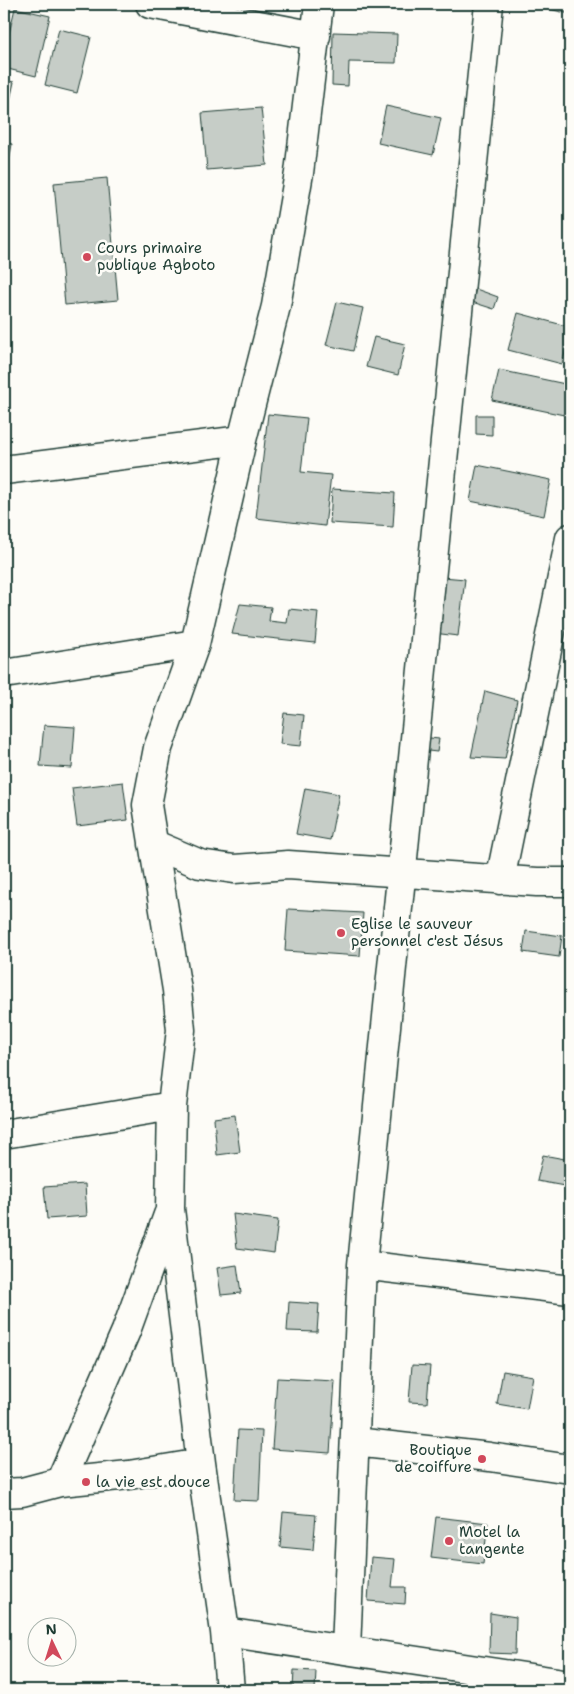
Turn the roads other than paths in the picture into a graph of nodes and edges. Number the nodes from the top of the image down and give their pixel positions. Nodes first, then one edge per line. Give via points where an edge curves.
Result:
1 (150, 4) edge
2 (319, 4) edge
3 (490, 4) edge
4 (316, 36) junction
5 (242, 440) junction
6 (4, 470) edge
7 (570, 538) edge
8 (195, 644) junction
9 (4, 674) edge
10 (153, 844) junction
11 (402, 873) junction
12 (500, 880) junction
13 (570, 882) edge
14 (172, 1106) junction
15 (4, 1134) edge
16 (170, 1209) junction
17 (362, 1265) junction
18 (570, 1290) edge
19 (354, 1442) junction
20 (201, 1463) junction
21 (570, 1469) edge
22 (60, 1482) junction
23 (4, 1493) edge
24 (225, 1632) junction
25 (346, 1649) junction
26 (570, 1684) edge
27 (230, 1690) edge

1 - 4 street
2 - 4 street
3 - 11 street
4 - 5 street via 299,173 276,306
5 - 6 street
5 - 8 street
7 - 12 street
8 - 9 street
8 - 10 street via 158,748 147,805
10 - 11 street via 200,864 234,870 288,865
10 - 14 street via 181,1030
11 - 12 street
11 - 17 street
12 - 13 street
14 - 15 street
14 - 16 street
16 - 20 street
16 - 22 street via 126,1331
17 - 18 street
17 - 19 street
19 - 21 street
19 - 25 street
20 - 22 street
20 - 24 street
22 - 23 street
24 - 25 street
24 - 27 street
25 - 26 street

